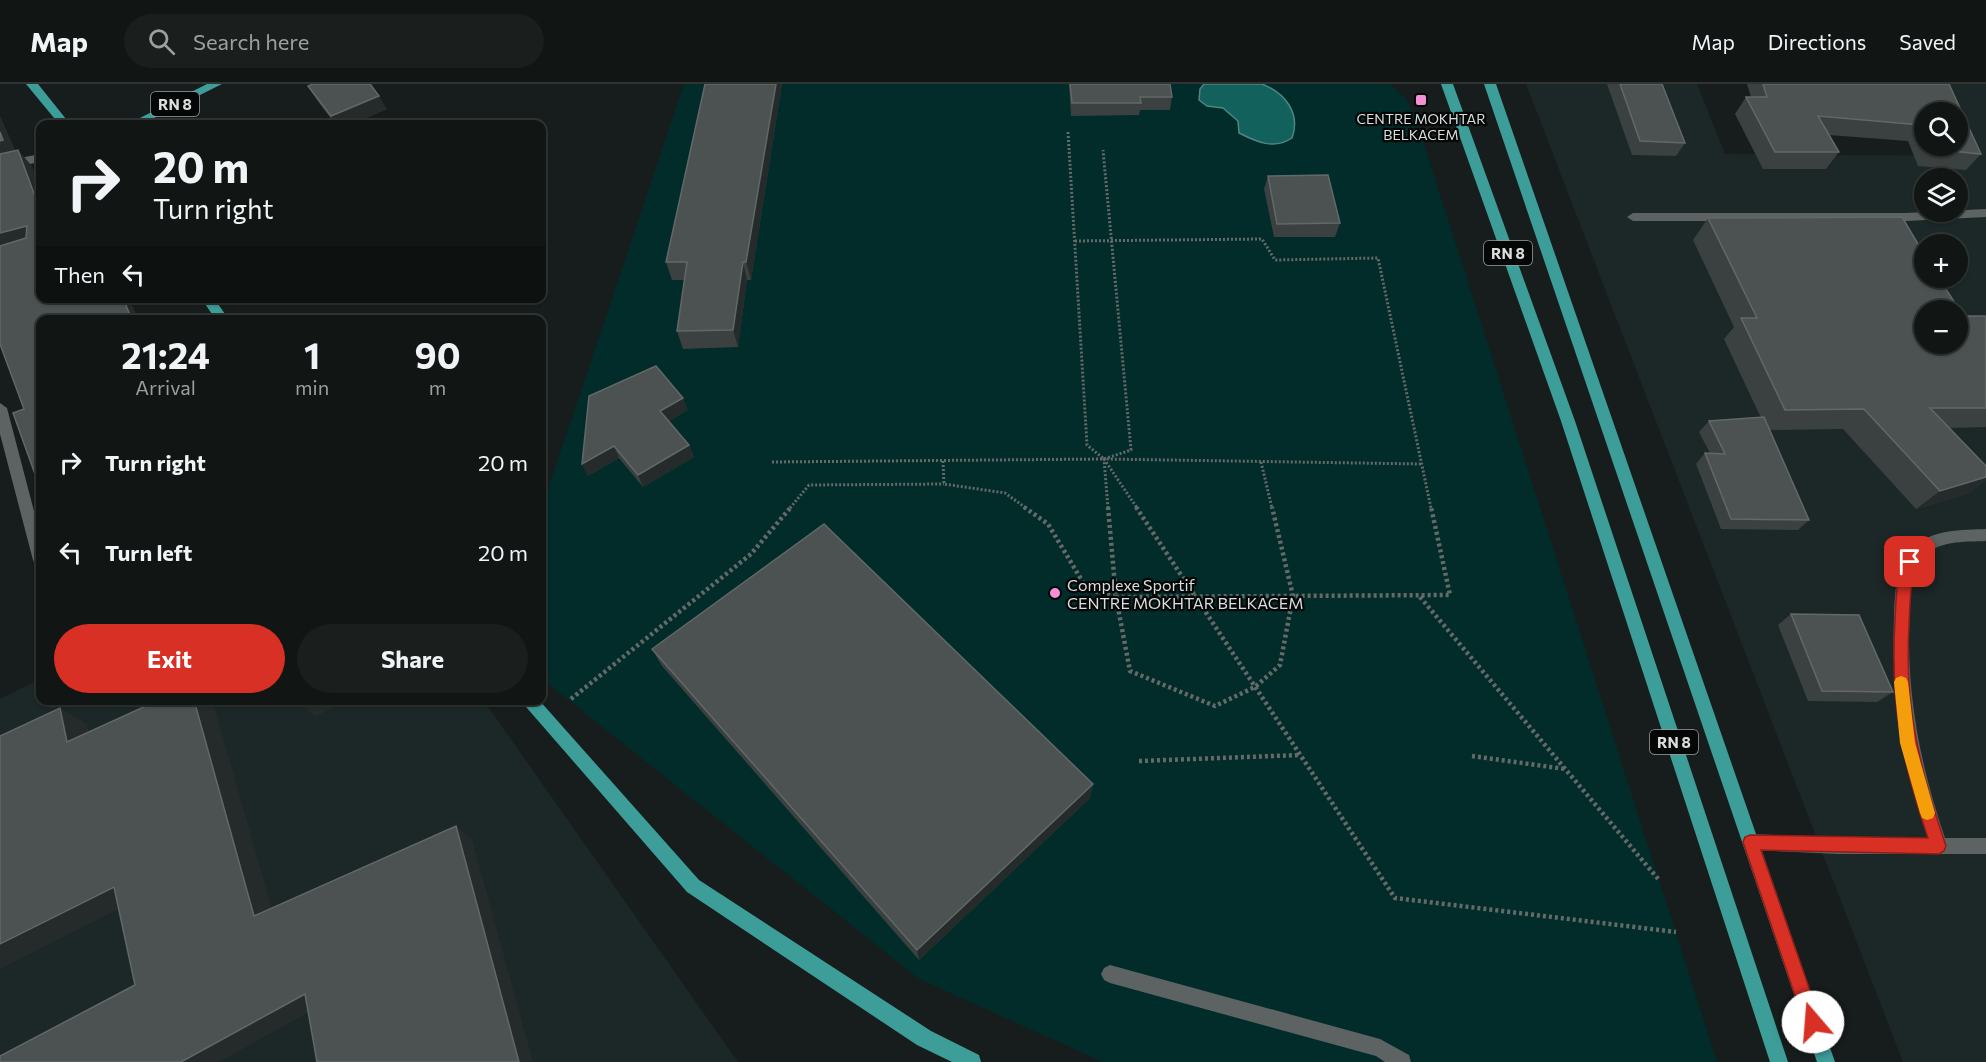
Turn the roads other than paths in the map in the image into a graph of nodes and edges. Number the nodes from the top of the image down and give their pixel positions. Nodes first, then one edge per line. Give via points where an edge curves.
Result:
1 (32, 84) edge
2 (216, 84) edge
3 (1438, 84) edge
4 (1490, 84) edge
5 (202, 87) edge
6 (1448, 88) edge
7 (62, 120) edge
8 (141, 120) edge
9 (36, 159) edge
10 (0, 166) edge
11 (1986, 213) edge
12 (1633, 217) dead end
13 (211, 303) edge
14 (220, 315) edge
15 (0, 408) edge
16 (1986, 535) edge
17 (36, 545) edge
18 (532, 705) edge
19 (1750, 842) junction
20 (1939, 846) junction
21 (1986, 846) edge
22 (1110, 974) dead end
23 (972, 1062) edge
24 (1402, 1062) edge
25 (1779, 1062) edge
26 (1826, 1062) edge

1 - 7 main road
2 - 5 main road, RN 8
3 - 6 main road
4 - 19 main road
5 - 8 main road, RN 8
6 - 25 main road, RN 8 via 1568,421
9 - 10 street
11 - 12 street via 1906,217
13 - 14 main road
15 - 17 street
16 - 20 street via 1944,538 1923,548 1910,562 1904,582 1901,697 1920,793
18 - 23 main road via 693,886 924,1038
19 - 20 street
19 - 26 main road
20 - 21 street
22 - 24 street via 1380,1048

